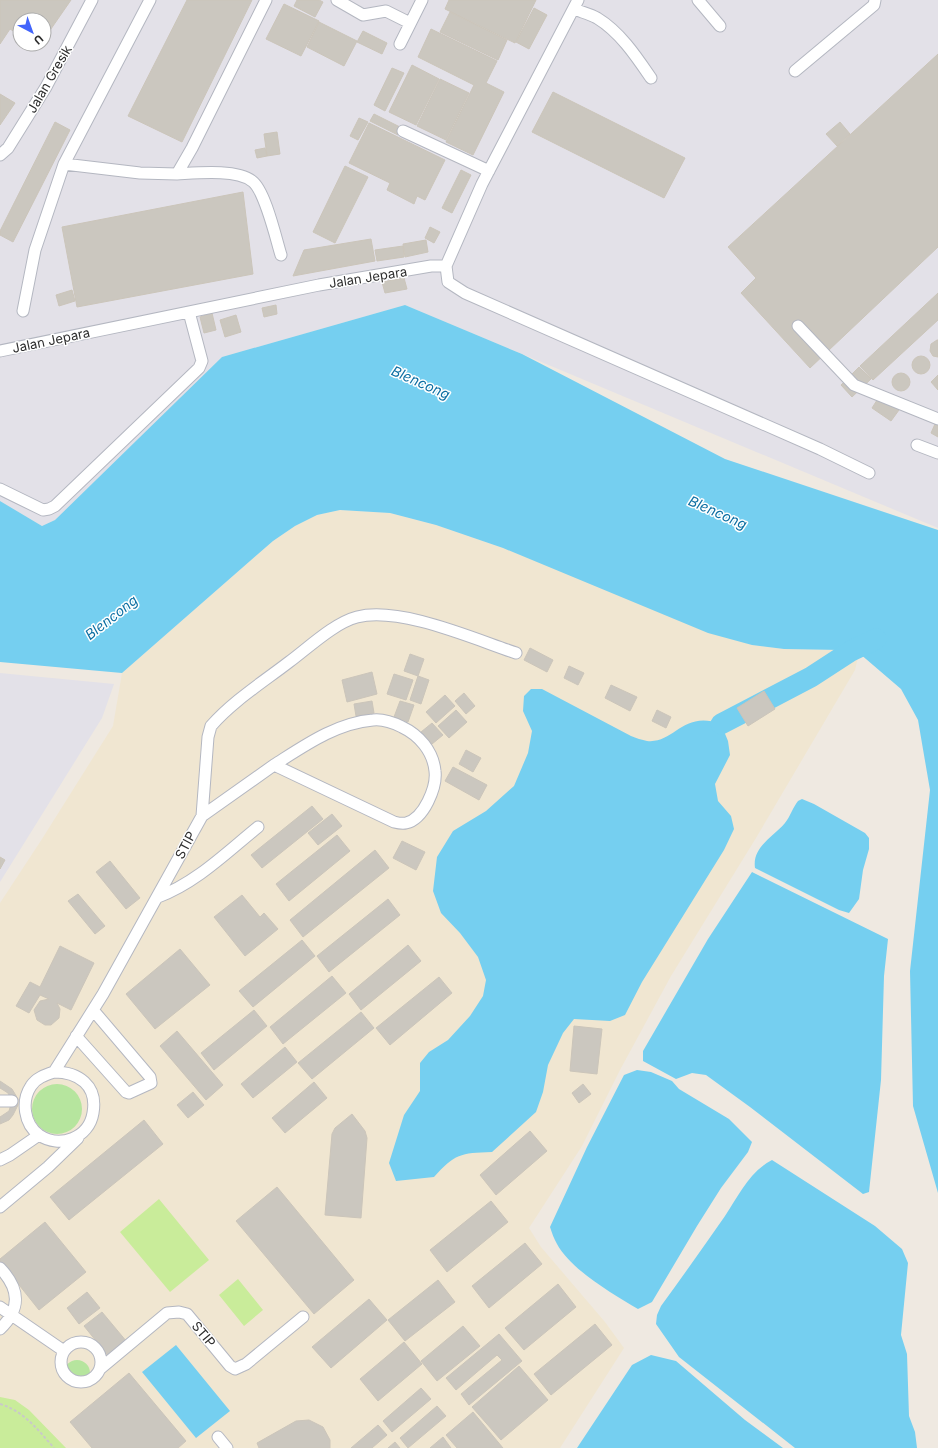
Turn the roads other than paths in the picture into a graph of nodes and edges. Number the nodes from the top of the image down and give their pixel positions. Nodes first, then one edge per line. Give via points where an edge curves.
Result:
1 (92, 0) edge
2 (150, 0) edge
3 (266, 0) edge
4 (336, 0) edge
5 (422, 0) edge
6 (698, 0) edge
7 (875, 0) edge
8 (576, 4) edge
9 (410, 23) junction
10 (720, 26) dead end
11 (400, 44) dead end
12 (795, 71) dead end
13 (651, 78) dead end
14 (403, 131) dead end
15 (0, 155) edge
16 (64, 164) junction
17 (489, 171) junction
18 (176, 174) junction
19 (280, 255) dead end
20 (446, 266) junction
21 (23, 311) dead end
22 (189, 312) junction
23 (798, 326) dead end
24 (0, 351) edge
25 (938, 419) edge
26 (917, 445) dead end
27 (938, 453) edge
28 (868, 473) dead end
29 (0, 489) edge
30 (516, 653) dead end
31 (274, 765) junction
32 (202, 816) junction
33 (258, 827) dead end
34 (158, 897) junction
35 (93, 1010) junction
36 (76, 1036) junction
37 (54, 1072) junction
38 (19, 1100) junction
39 (0, 1101) edge
40 (39, 1134) junction
41 (78, 1137) junction
42 (0, 1160) edge
43 (0, 1207) edge
44 (0, 1268) edge
45 (0, 1306) edge
46 (12, 1315) junction
47 (303, 1317) dead end
48 (0, 1329) edge
49 (64, 1352) junction
50 (101, 1368) junction
51 (218, 1437) dead end
52 (227, 1448) edge

1 - 15 street, Jalan Gresik via 46,87 8,148
2 - 16 street
3 - 18 street via 192,148
4 - 9 street via 363,15 386,11
5 - 9 street
6 - 10 street
7 - 12 street via 874,5
8 - 13 street via 620,38 635,54
8 - 17 street
9 - 11 street
14 - 17 street
16 - 18 street via 140,173
16 - 21 street via 35,250
17 - 20 street
18 - 19 street via 232,174 254,182 261,191
20 - 22 street, Jalan Jepara via 431,266 320,284
20 - 28 street via 448,282 465,293 820,449
22 - 24 street, Jalan Jepara
22 - 29 street via 202,361 199,368 55,506 43,510
23 - 25 street via 854,385
26 - 27 street
30 - 32 street via 397,616 358,617 342,624 211,726
31 - 31 street, STIP via 400,823 407,823 423,810 436,782 435,769 423,742 411,731 374,720 325,734
31 - 32 street, STIP
32 - 34 street, STIP
33 - 34 street via 193,879 175,891
34 - 35 street, STIP
35 - 36 street, STIP
35 - 36 street via 150,1077 151,1082 129,1093 126,1092
36 - 37 street, STIP
37 - 38 street via 41,1076
37 - 41 street via 67,1072 80,1078 89,1088 94,1100 93,1114 88,1126
38 - 39 street
38 - 40 street via 29,1125
40 - 41 street via 51,1140
40 - 42 street
41 - 43 street via 48,1167
44 - 46 street via 10,1279 16,1292
45 - 46 street
46 - 48 street
46 - 49 street
47 - 50 street, STIP via 246,1364 235,1369 187,1314 167,1313
49 - 50 street via 71,1345 86,1342 99,1351 102,1358
49 - 50 street, STIP via 61,1365 64,1373 77,1382 92,1379
51 - 52 street

